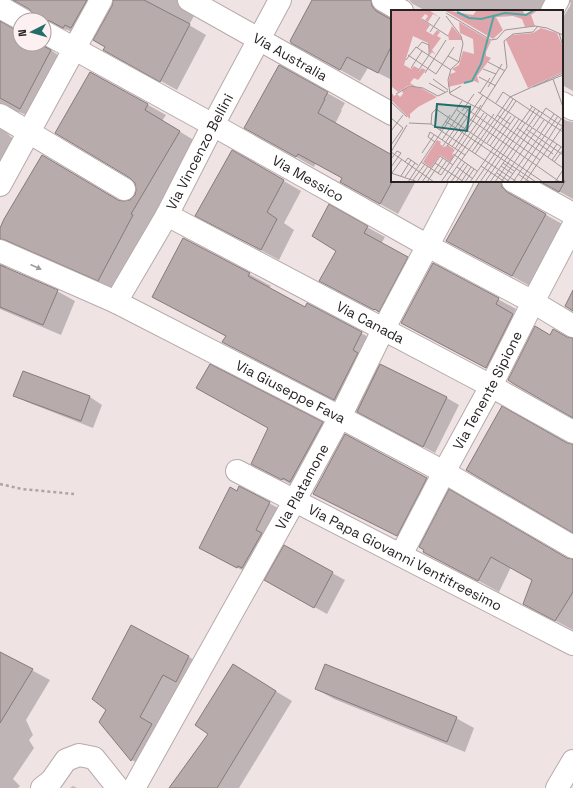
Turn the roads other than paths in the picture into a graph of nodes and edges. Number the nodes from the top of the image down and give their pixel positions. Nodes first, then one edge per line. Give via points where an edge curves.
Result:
1 (101, 0) edge
2 (189, 0) edge
3 (280, 0) edge
4 (383, 0) edge
5 (558, 0) edge
6 (0, 7) edge
7 (400, 10) edge
8 (553, 10) edge
9 (12, 14) edge
10 (52, 36) edge
11 (259, 39) junction
12 (74, 48) junction
13 (563, 104) edge
14 (573, 109) edge
15 (391, 113) edge
16 (0, 116) edge
17 (212, 125) junction
18 (28, 132) junction
19 (461, 182) edge
20 (515, 182) edge
21 (0, 185) edge
22 (124, 189) dead end
23 (167, 214) junction
24 (573, 214) edge
25 (573, 226) edge
26 (428, 246) junction
27 (0, 251) edge
28 (116, 302) junction
29 (532, 302) junction
30 (573, 326) edge
31 (383, 330) junction
32 (491, 386) junction
33 (340, 417) junction
34 (573, 432) edge
35 (237, 471) dead end
36 (444, 472) junction
37 (295, 500) junction
38 (573, 547) edge
39 (401, 555) junction
40 (573, 644) edge
41 (573, 761) edge
42 (42, 788) edge
43 (118, 788) edge
44 (134, 788) edge
45 (557, 788) edge

1 - 12 street
2 - 11 street, Via Australia
3 - 11 street, Via Vincenzo Bellini
4 - 7 street
5 - 8 street
6 - 9 street
10 - 12 street, Via Messico
11 - 15 street, Via Australia
11 - 17 street, Via Vincenzo Bellini
12 - 17 street, Via Messico
12 - 18 street
13 - 14 street
16 - 18 street
17 - 23 street, Via Vincenzo Bellini
17 - 26 street, Via Messico
18 - 21 street
18 - 22 street
19 - 26 street, Via Platamone
20 - 24 street
23 - 28 street, Via Vincenzo Bellini
23 - 31 street, Via Canada
25 - 29 street, Via Tenente Sipione
26 - 29 street, Via Messico
26 - 31 street, Via Platamone
27 -> 28 street, Via Giuseppe Fava
28 - 33 street, Via Giuseppe Fava
29 - 30 street, Via Messico
29 - 32 street, Via Tenente Sipione
31 - 32 street, Via Canada
31 - 33 street, Via Platamone
32 - 34 street, Via Canada
32 - 36 street, Via Tenente Sipione
33 - 36 street, Via Giuseppe Fava
33 - 37 street, Via Platamone
35 - 37 street, Via Papa Giovanni Ventitreesimo
36 - 38 street, Via Giuseppe Fava
36 - 39 street, Via Tenente Sipione
37 - 39 street, Via Papa Giovanni Ventitreesimo
37 - 44 street, Via Platamone
39 - 40 street, Via Papa Giovanni Ventitreesimo
41 - 45 street
42 - 43 street via 52,780 66,760 79,755 94,758

